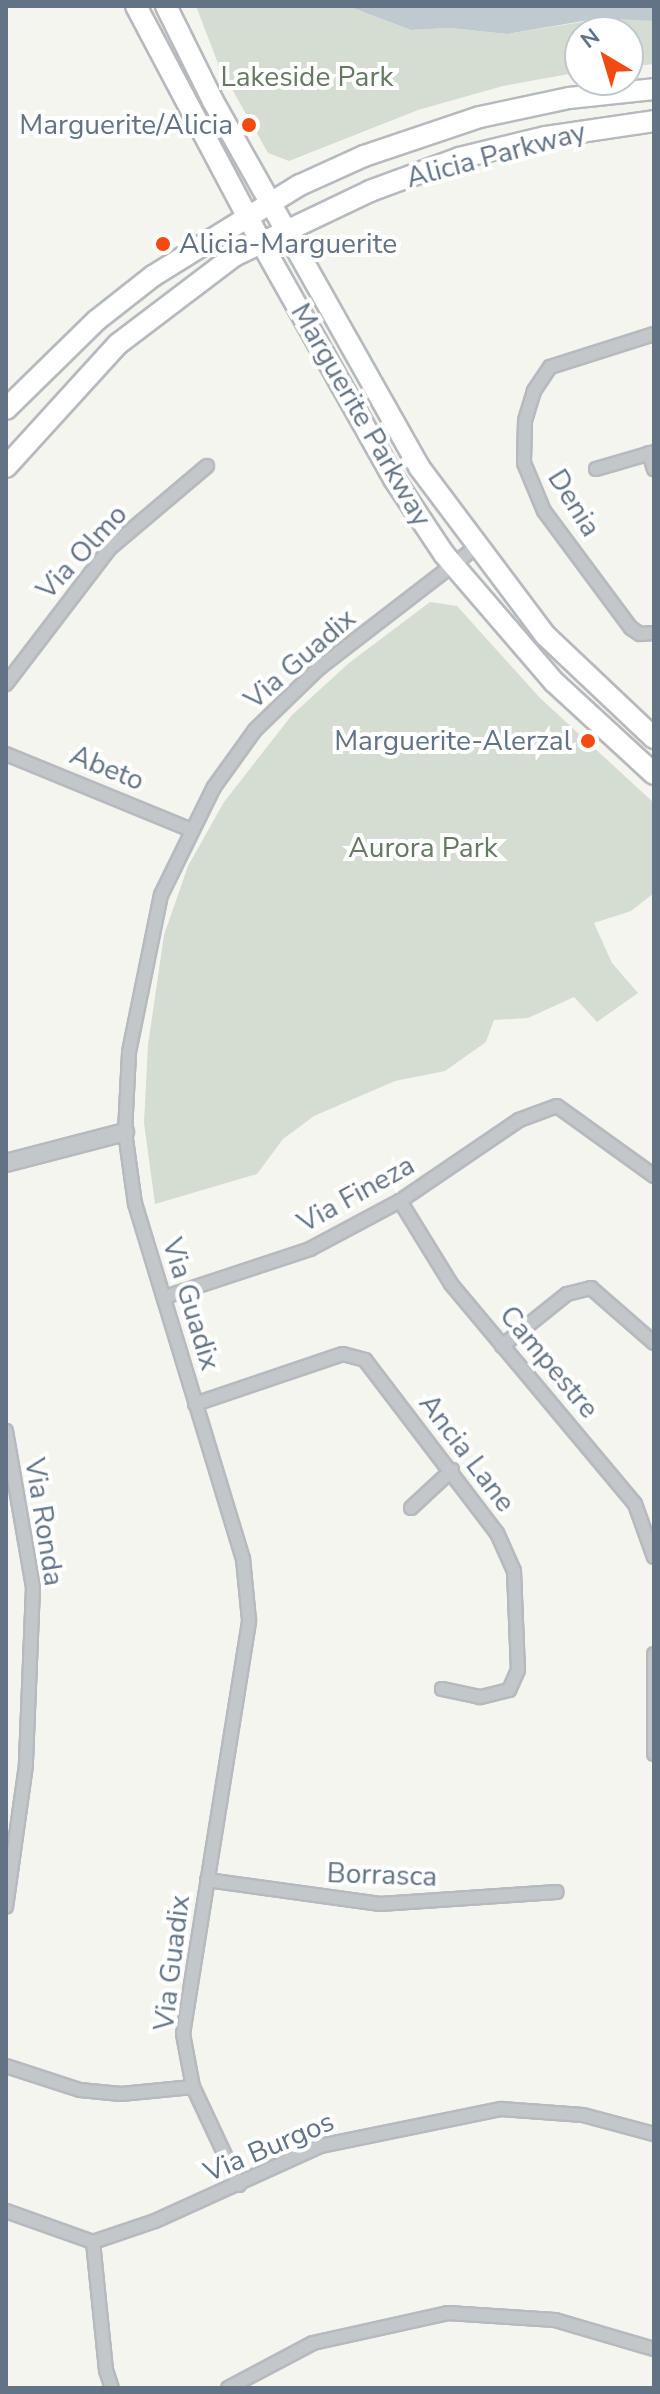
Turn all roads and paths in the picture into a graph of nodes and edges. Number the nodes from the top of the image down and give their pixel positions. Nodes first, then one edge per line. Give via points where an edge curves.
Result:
1 (136, 6) edge
2 (166, 6) edge
3 (654, 89) edge
4 (654, 121) edge
5 (270, 202) junction
6 (246, 215) junction
7 (285, 229) junction
8 (261, 242) junction
9 (654, 334) edge
10 (6, 409) edge
11 (652, 452) edge
12 (207, 466) dead end
13 (6, 467) edge
14 (596, 469) dead end
15 (654, 469) edge
16 (476, 547) junction
17 (452, 564) junction
18 (654, 633) edge
19 (6, 684) edge
20 (654, 739) edge
21 (6, 754) edge
22 (637, 759) junction
23 (654, 774) edge
24 (189, 829) junction
25 (125, 1132) junction
26 (6, 1163) edge
27 (654, 1176) edge
28 (400, 1201) junction
29 (165, 1297) junction
30 (654, 1343) edge
31 (502, 1346) junction
32 (195, 1404) junction
33 (6, 1431) edge
34 (452, 1470) junction
35 (411, 1508) dead end
36 (654, 1557) edge
37 (654, 1654) edge
38 (442, 1689) dead end
39 (654, 1754) edge
40 (207, 1880) junction
41 (557, 1892) dead end
42 (6, 1907) edge
43 (6, 2066) edge
44 (193, 2087) junction
45 (654, 2134) edge
46 (239, 2185) junction
47 (6, 2211) edge
48 (93, 2242) junction
49 (654, 2349) edge
50 (112, 2388) edge
51 (228, 2388) edge

1 - 6 main road, Marguerite Parkway
2 - 5 main road, Marguerite Parkway
3 - 5 main road, Alicia Parkway via 569,98 443,127 340,165
4 - 7 main road, Alicia Parkway via 546,137 459,158
5 - 6 main road, Alicia Parkway
5 - 7 main road, Marguerite Parkway
6 - 8 main road, Marguerite Parkway
6 - 10 main road, Alicia Parkway via 190,249 97,320
7 - 8 main road, Alicia Parkway
7 - 16 main road, Marguerite Parkway via 419,467
8 - 13 main road, Alicia Parkway via 167,302 118,344
8 - 17 main road, Marguerite Parkway via 394,479
9 - 18 street, Denia via 550,367 525,421 524,463 532,489 631,628
11 - 14 street
11 - 15 street
12 - 19 street, Via Olmo via 110,548
16 - 17 street, Via Guadix
16 - 20 main road, Marguerite Parkway via 545,635
17 - 22 main road, Marguerite Parkway via 535,662
17 - 24 street, Via Guadix via 319,668 255,730
20 - 22 street
21 - 24 street, Abeto
22 - 23 main road, Marguerite Parkway
24 - 25 street, Via Guadix via 161,895 142,969 129,1052
25 - 26 street
25 - 29 street, Via Guadix via 135,1204
27 - 28 street, Via Fineza via 557,1106 519,1120
28 - 29 street, Via Fineza via 310,1249
28 - 31 street, Campestre via 451,1284
29 - 32 street, Via Guadix
30 - 31 street via 591,1288 567,1294
31 - 36 street, Campestre via 635,1504
32 - 34 street, Ancia Lane via 343,1354 365,1360
32 - 40 street, Via Guadix via 243,1559 249,1620
33 - 42 street, Via Ronda via 33,1587 26,1765
34 - 35 street
34 - 38 street, Ancia Lane via 497,1533 514,1571 518,1670 509,1690 480,1697
37 - 39 street
40 - 41 street, Borrasca via 380,1904
40 - 44 street, Via Guadix via 183,2034
43 - 44 street via 80,2090 121,2094
44 - 46 street, Via Guadix
45 - 46 street, Via Burgos via 583,2115 501,2109 320,2146
46 - 48 street, Via Burgos
47 - 48 street
48 - 50 street
49 - 51 street via 555,2320 448,2313 313,2343

